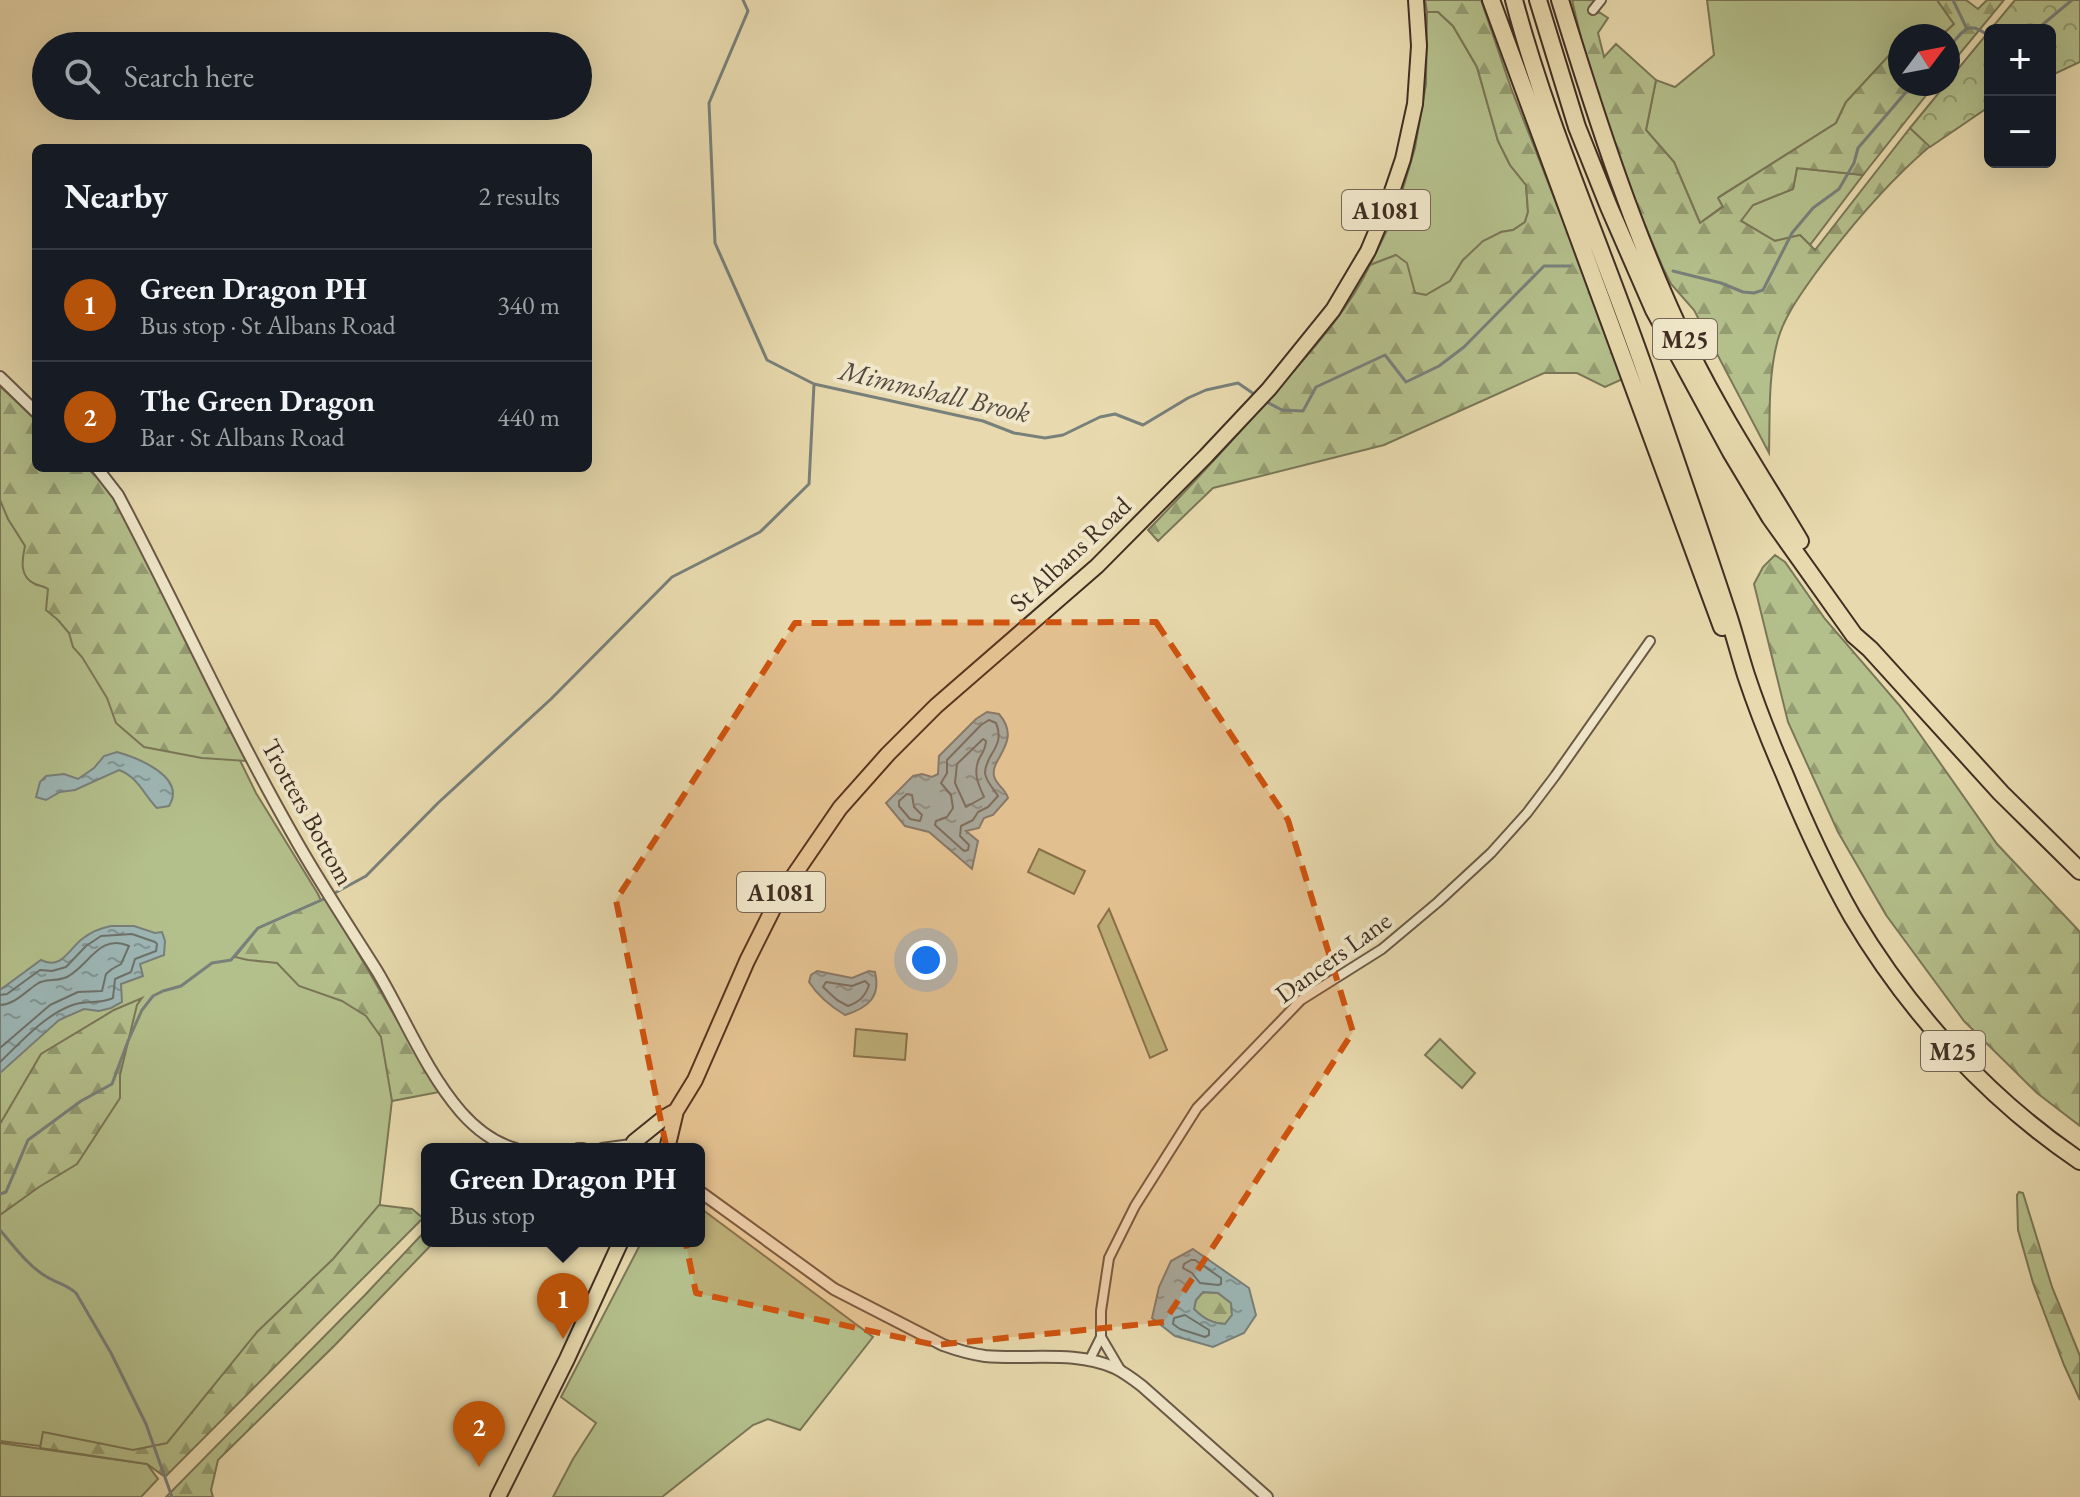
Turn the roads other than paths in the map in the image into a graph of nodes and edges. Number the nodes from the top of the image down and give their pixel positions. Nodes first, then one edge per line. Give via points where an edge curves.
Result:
1 (1416, 0) edge
2 (1491, 0) edge
3 (1514, 0) edge
4 (1538, 0) edge
5 (1560, 0) edge
6 (1601, 0) edge
7 (1593, 10) dead end
8 (0, 377) edge
9 (32, 408) edge
10 (100, 472) edge
11 (1650, 641) dead end
12 (1870, 649) junction
13 (1746, 675) junction
14 (2080, 871) edge
15 (676, 1111) junction
16 (500, 1143) edge
17 (633, 1143) edge
18 (667, 1143) edge
19 (2080, 1161) edge
20 (705, 1195) edge
21 (618, 1247) edge
22 (1101, 1337) junction
23 (1089, 1361) junction
24 (1122, 1371) junction
25 (498, 1497) edge
26 (1267, 1497) edge

1 - 15 main road, St Albans Road / A1081 via 1415,104 1403,159 1368,251 1333,310 1206,456 1097,566 936,706 840,808 779,897
2 - 13 highway, M25 via 1719,623
3 - 13 highway, M25
4 - 12 highway, M25 via 1577,127 1654,310 1770,517 1854,635
5 - 12 highway, M25 via 1648,260 1691,354
6 - 7 street
8 - 9 street
10 - 16 street, Trotters Bottom via 118,495 269,792 432,1072 465,1116
11 - 22 street, Dancers Lane via 1555,776 1491,853 1382,949 1301,1000 1197,1108 1109,1258
12 - 14 highway, M25
13 - 19 highway, M25 via 1808,831 1880,960 1956,1055
15 - 17 main road, St Albans Road / A1081
15 - 18 main road, St Albans Road / A1081
20 - 23 street via 834,1289 943,1345 989,1356
21 - 25 main road
22 - 23 street, Dancers Lane
22 - 24 street
23 - 24 street
24 - 26 street

